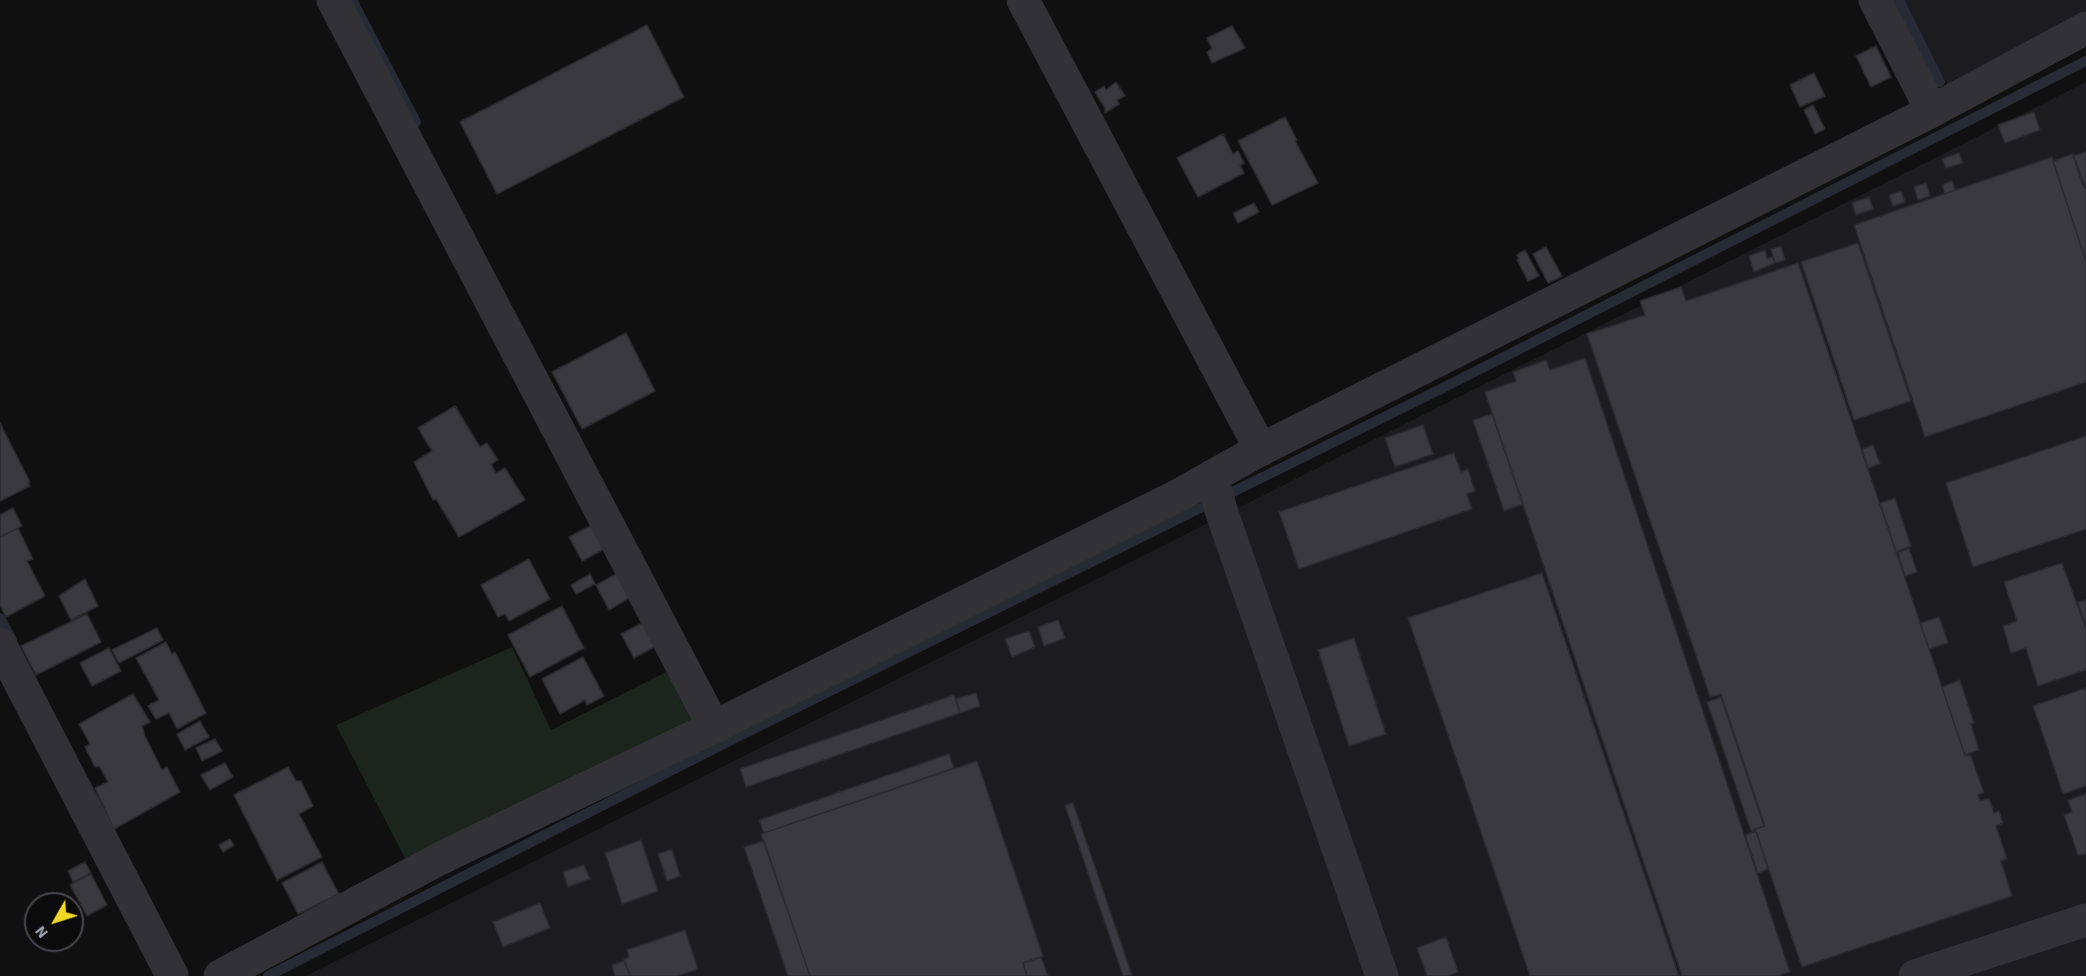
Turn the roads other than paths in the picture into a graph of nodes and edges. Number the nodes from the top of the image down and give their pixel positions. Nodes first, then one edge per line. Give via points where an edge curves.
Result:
1 (333, 0) edge
2 (1023, 0) edge
3 (1875, 0) edge
4 (2086, 28) edge
5 (1932, 111) junction
6 (1261, 450) junction
7 (1216, 491) junction
8 (0, 644) edge
9 (714, 727) junction
10 (2086, 920) edge
11 (173, 976) edge
12 (220, 976) edge
13 (1382, 976) edge
14 (1915, 976) edge

1 - 9 street
2 - 6 street
3 - 5 street
4 - 5 street
5 - 6 street
6 - 7 street
7 - 9 street
7 - 13 street
8 - 11 street
9 - 12 street via 441,858
10 - 14 street

